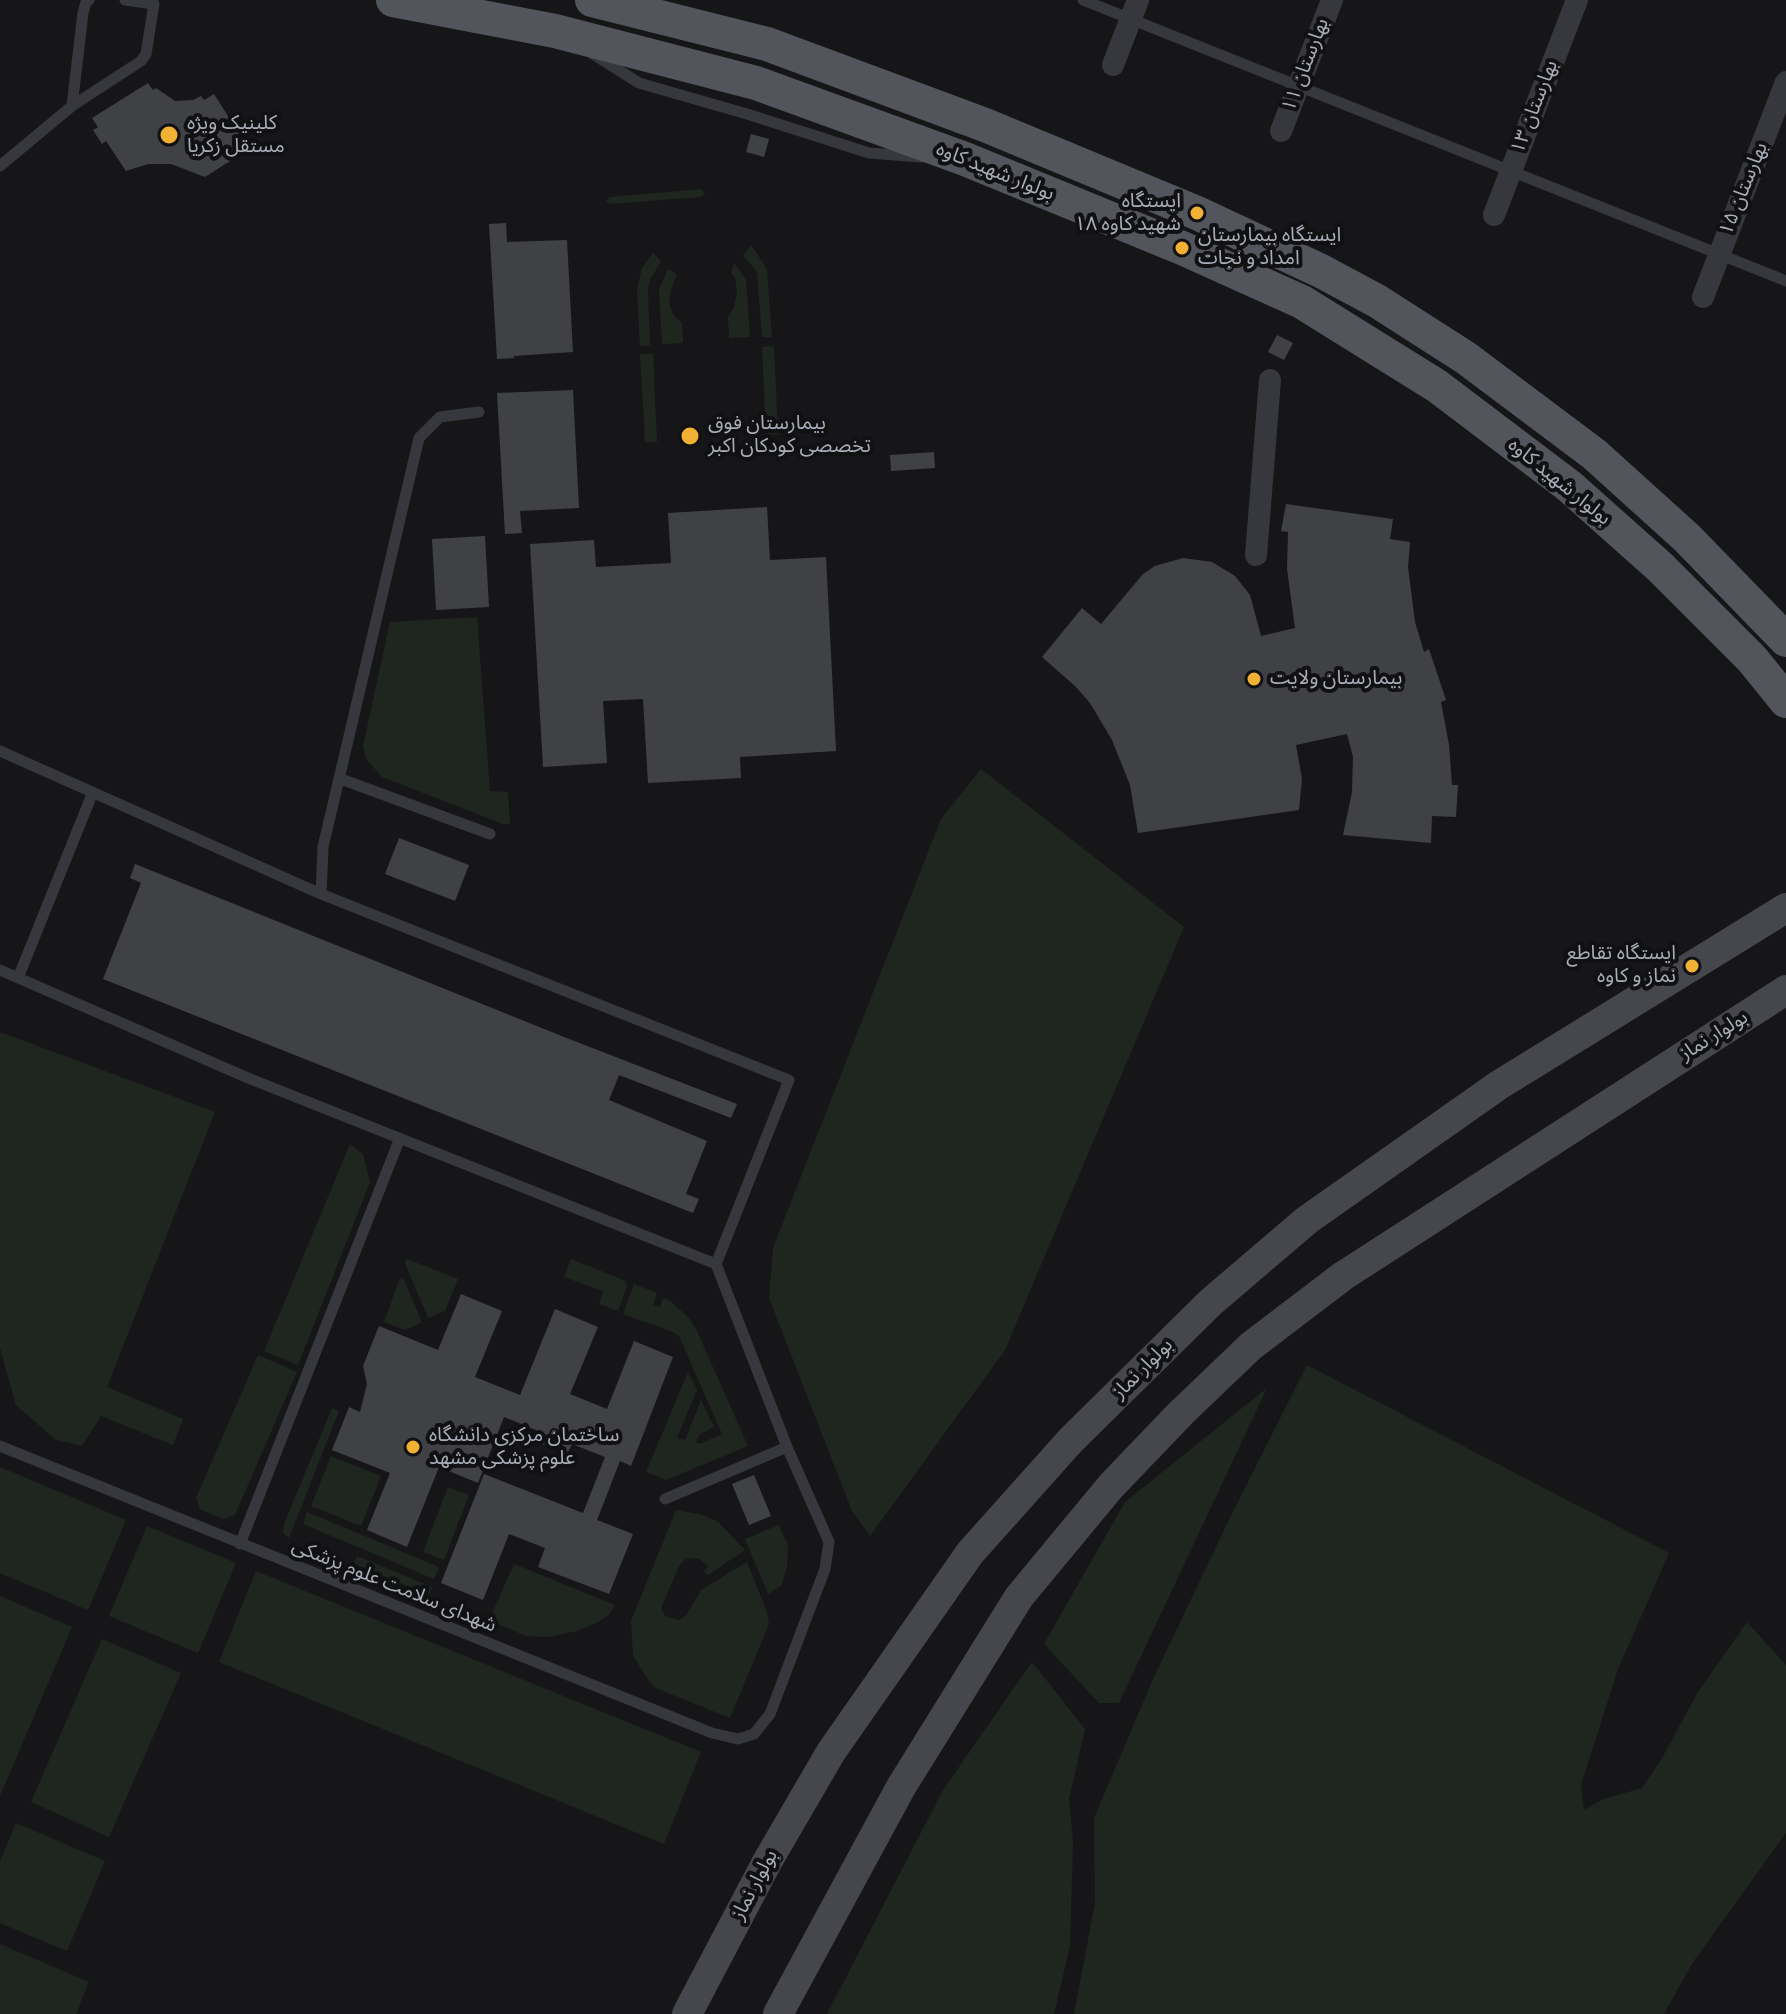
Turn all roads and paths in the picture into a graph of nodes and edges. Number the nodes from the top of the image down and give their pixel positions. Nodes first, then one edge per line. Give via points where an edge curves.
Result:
1 (89, 0) edge
2 (125, 0) edge
3 (393, 0) edge
4 (592, 0) edge
5 (1083, 0) edge
6 (1332, 0) edge
7 (1577, 0) edge
8 (1134, 10) edge
9 (1113, 65) dead end
10 (1786, 82) edge
11 (1298, 86) junction
12 (72, 106) junction
13 (1281, 131) dead end
14 (0, 166) edge
15 (1510, 171) junction
16 (1494, 215) dead end
17 (1718, 254) junction
18 (1786, 281) edge
19 (1703, 297) dead end
20 (1270, 380) dead end
21 (479, 412) dead end
22 (1256, 555) dead end
23 (1786, 640) edge
24 (1786, 701) edge
25 (0, 751) edge
26 (341, 779) junction
27 (93, 792) junction
28 (490, 834) dead end
29 (321, 894) junction
30 (1786, 908) edge
31 (0, 970) edge
32 (18, 978) junction
33 (1786, 990) edge
34 (400, 1138) junction
35 (716, 1264) junction
36 (0, 1446) edge
37 (787, 1447) junction
38 (665, 1499) dead end
39 (240, 1544) junction
40 (687, 2014) edge
41 (778, 2014) edge

1 - 12 lane
2 - 12 lane via 154,4 146,54
3 - 24 main road, بولوار شهید کاوه via 555,31 756,83 965,159 1302,302 1437,386 1569,486 1660,567 1752,659
4 - 23 main road, بولوار شهید کاوه via 767,44 985,125 1197,213 1377,301 1466,358 1594,454 1687,538
5 - 8 lane
6 - 11 street, بهارستان ۱۱
7 - 15 street, بهارستان ۱۳
8 - 9 street
8 - 11 lane
10 - 17 street, بهارستان ۱۵
11 - 13 street, بهارستان ۱۱
11 - 15 lane
12 - 14 lane
15 - 16 street, بهارستان ۱۳
15 - 17 lane
17 - 18 lane
17 - 19 street, بهارستان ۱۵
20 - 22 street
21 - 26 lane via 440,417 419,438
25 - 27 lane
26 - 28 lane
26 - 29 lane via 323,847
27 - 29 lane
27 - 32 lane
29 - 35 lane via 789,1080
30 - 40 main road, بولوار نماز via 1499,1085 1307,1220 1211,1302 1071,1440 970,1553 831,1752
31 - 32 lane
32 - 34 lane
33 - 41 main road, بولوار نماز via 1343,1276 1251,1346 1180,1414 1111,1486 1019,1597 901,1787
34 - 35 lane
34 - 39 lane
35 - 37 lane
36 - 39 lane, شهدای سلامت علوم پزشکی
37 - 38 lane
37 - 39 lane, شهدای سلامت علوم پزشکی via 829,1542 825,1569 770,1714 754,1734 738,1739

